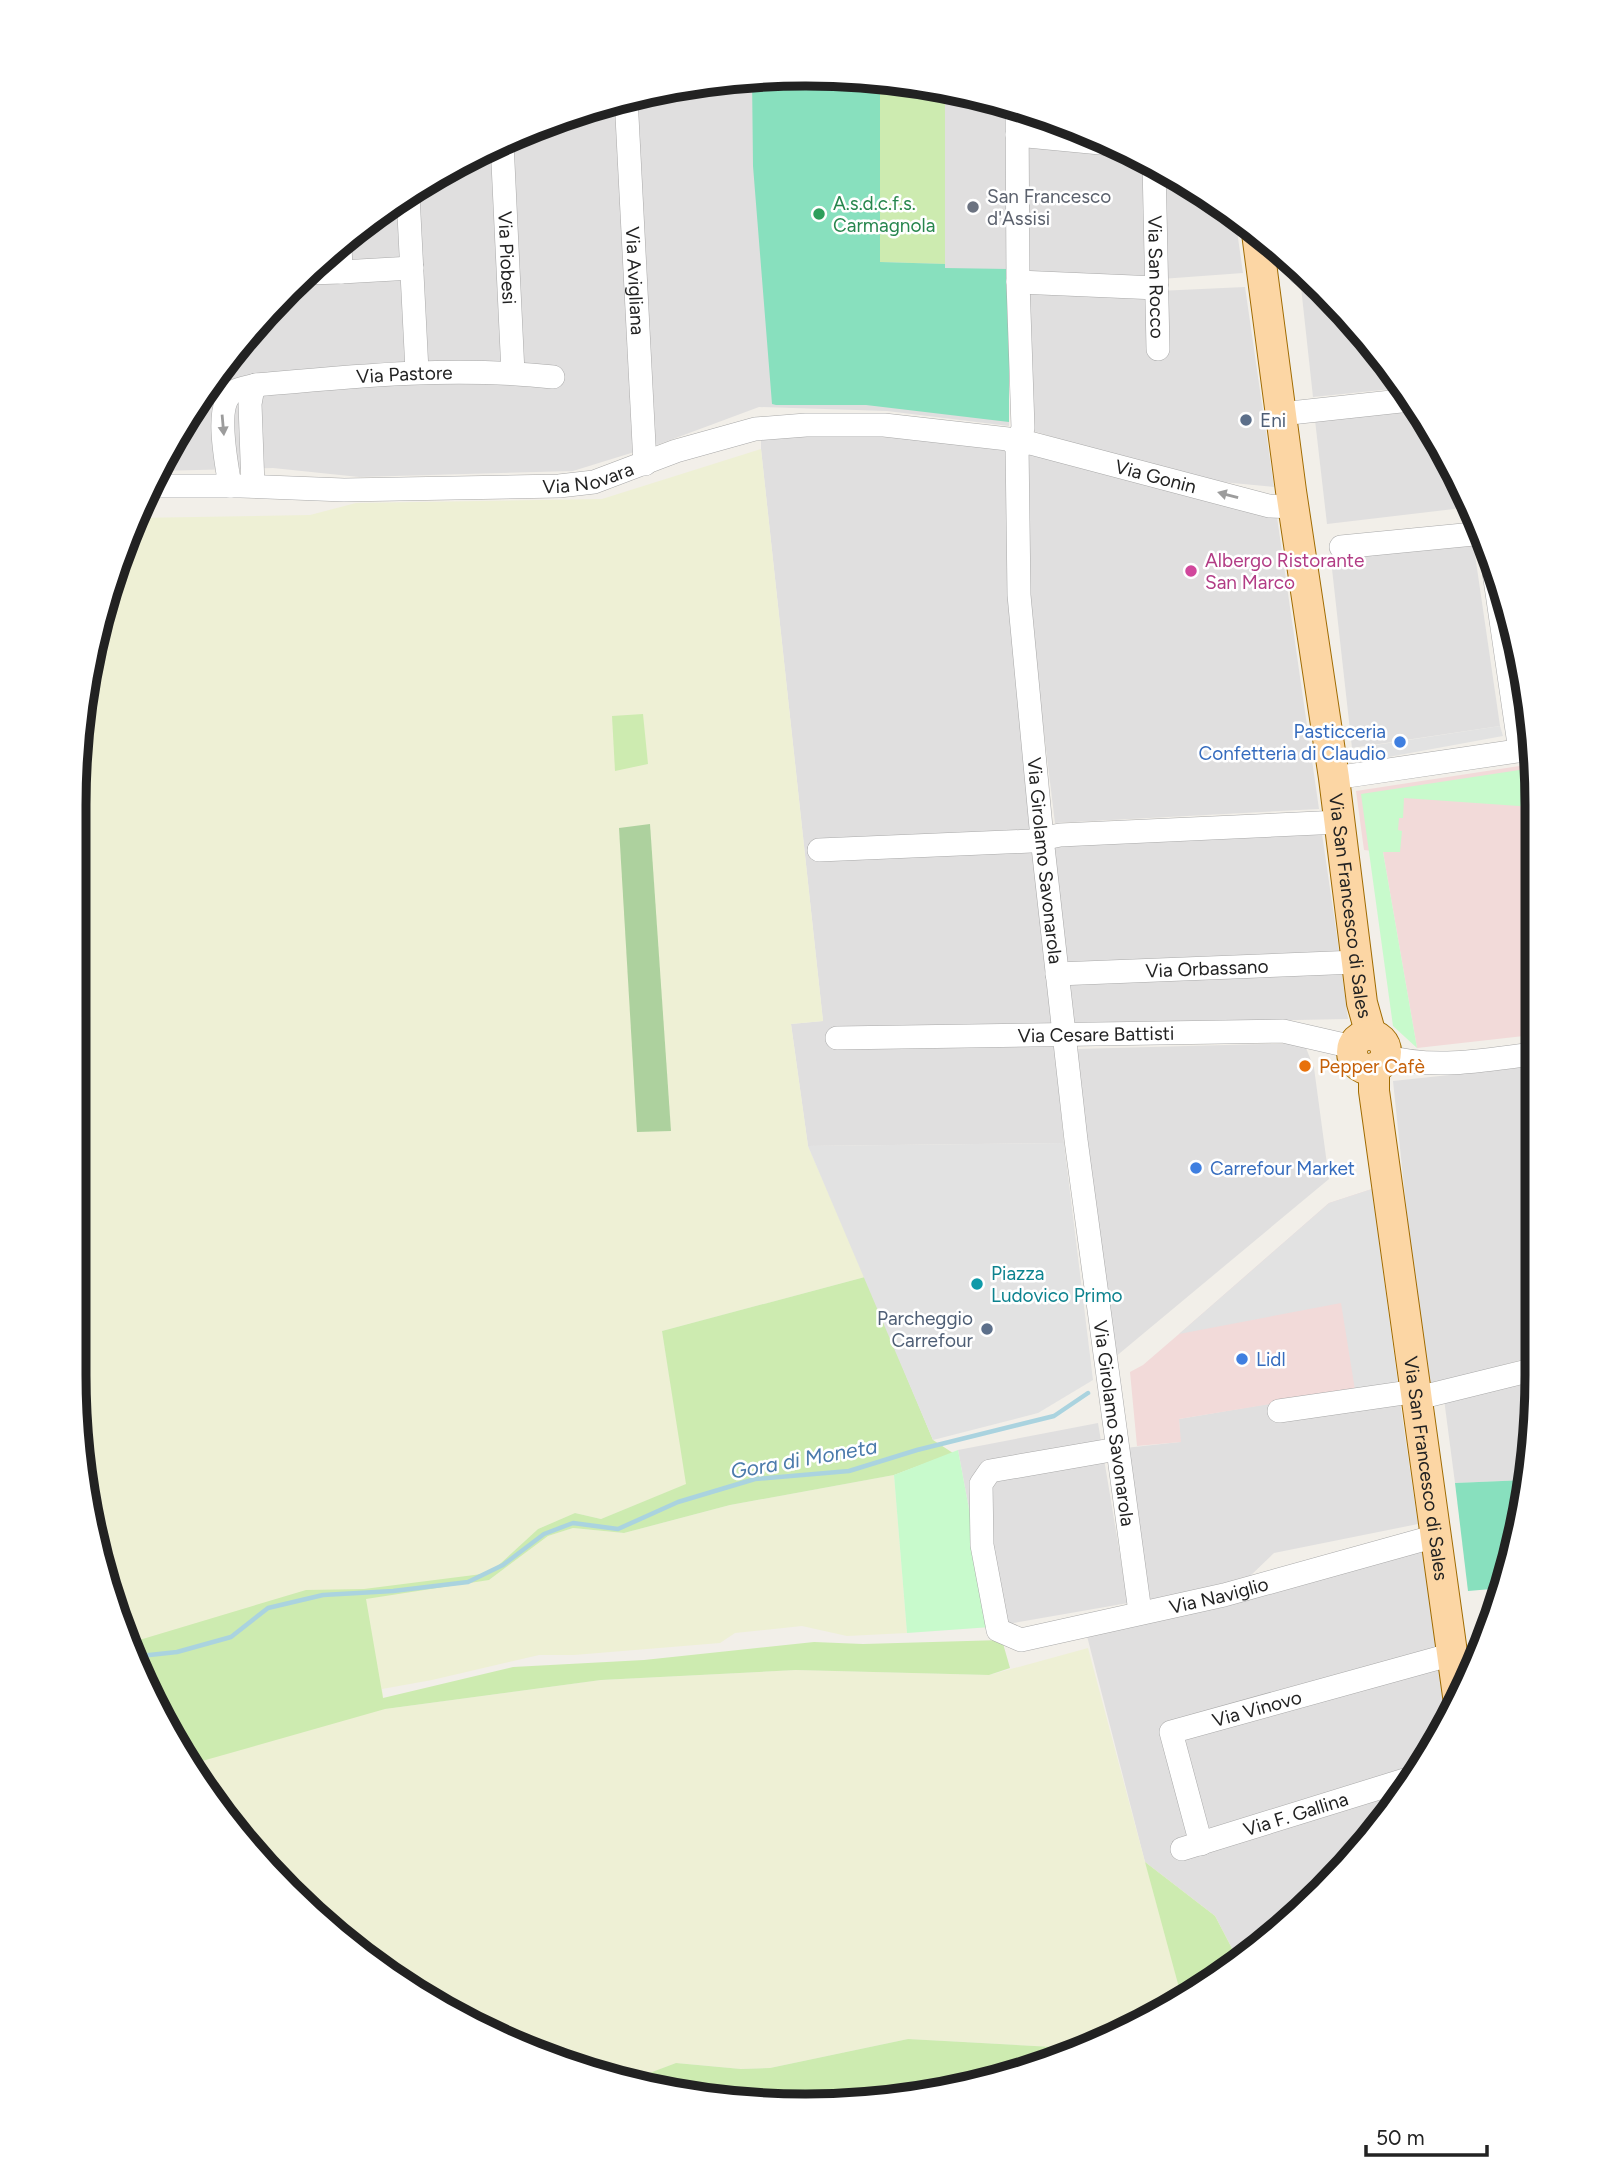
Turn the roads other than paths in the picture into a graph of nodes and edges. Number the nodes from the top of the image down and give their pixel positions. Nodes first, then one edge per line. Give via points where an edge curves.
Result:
1 (627, 108) edge
2 (1017, 118) edge
3 (1017, 135) junction
4 (1081, 141) edge
5 (503, 153) edge
6 (1154, 176) edge
7 (409, 205) edge
8 (1259, 246) edge
9 (340, 256) edge
10 (412, 268) junction
11 (341, 272) junction
12 (322, 273) edge
13 (1018, 282) junction
14 (1157, 288) junction
15 (1158, 349) dead end
16 (417, 371) junction
17 (513, 373) junction
18 (553, 377) dead end
19 (256, 385) junction
20 (1401, 401) edge
21 (1281, 414) junction
22 (1017, 445) junction
23 (645, 464) junction
24 (161, 486) edge
25 (230, 486) junction
26 (253, 486) junction
27 (1294, 507) junction
28 (1472, 534) edge
29 (1341, 547) dead end
30 (1509, 658) edge
31 (1516, 694) edge
32 (1523, 750) edge
33 (1334, 778) junction
34 (1340, 822) junction
35 (1042, 838) junction
36 (819, 850) dead end
37 (1357, 962) junction
38 (1057, 974) junction
39 (1065, 1035) junction
40 (837, 1038) dead end
41 (1371, 1052) junction
42 (1525, 1055) edge
43 (1525, 1371) edge
44 (1417, 1394) junction
45 (1279, 1411) dead end
46 (1117, 1450) junction
47 (1436, 1536) junction
48 (1140, 1612) junction
49 (1453, 1654) junction
50 (1456, 1681) edge
51 (1398, 1782) edge
52 (1191, 1847) joint

1 - 23 street, Via Avigliana
2 - 3 street, Via Girolamo Savonarola
3 - 4 street
3 - 13 street, Via Girolamo Savonarola
5 - 17 street, Via Piobesi
6 - 14 street, Via San Rocco
7 - 10 street
8 - 21 main road, Via San Francesco di Sales
9 - 11 street
10 - 11 street
10 - 16 street
11 - 12 street
13 - 14 street
13 - 22 street, Via Girolamo Savonarola via 1023,428
14 - 15 street, Via San Rocco
16 - 17 street, Via Pastore
16 - 19 street, Via Pastore
17 - 18 street, Via Pastore
19 -> 25 street, Via Pastore via 234,391 222,414
19 - 26 street via 250,404
20 - 21 street
21 - 27 main road, Via San Francesco di Sales
22 - 23 street, Via Novara via 1008,439 884,425 806,425 754,429
27 -> 22 street, Via Gonin via 1269,506 1030,443
22 - 35 street, Via Girolamo Savonarola via 1019,595
23 - 26 street, Via Novara via 594,482 559,486 344,490
24 - 25 street, Via Novara
25 - 26 street, Via Novara
27 - 33 main road, Via San Francesco di Sales
28 - 29 street
30 - 31 street
32 - 33 street
33 - 34 main road, Via San Francesco di Sales
34 - 35 street
34 - 37 main road, Via San Francesco di Sales
35 - 36 street
35 - 38 street, Via Girolamo Savonarola
37 - 38 street, Via Orbassano
37 - 41 main road, Via San Francesco di Sales
38 - 39 street, Via Girolamo Savonarola
39 - 40 street, Via Cesare Battisti
39 - 41 street, Via Cesare Battisti via 1283,1031
39 - 46 street, Via Girolamo Savonarola
41 - 42 street, Via Cesare Battisti via 1440,1065
41 - 44 main road, Via San Francesco di Sales
43 - 44 street
44 - 45 street
44 - 47 main road, Via San Francesco di Sales
46 - 48 street, Via Girolamo Savonarola
46 - 48 street, Via Naviglio via 990,1471 981,1484 982,1545 999,1630 1021,1640
47 - 48 street, Via Naviglio via 1224,1595
47 - 49 main road, Via San Francesco di Sales
49 - 50 main road, Via San Francesco di Sales
49 - 52 street, Via Vinovo via 1171,1732
51 - 52 street, Via F. Gallina

